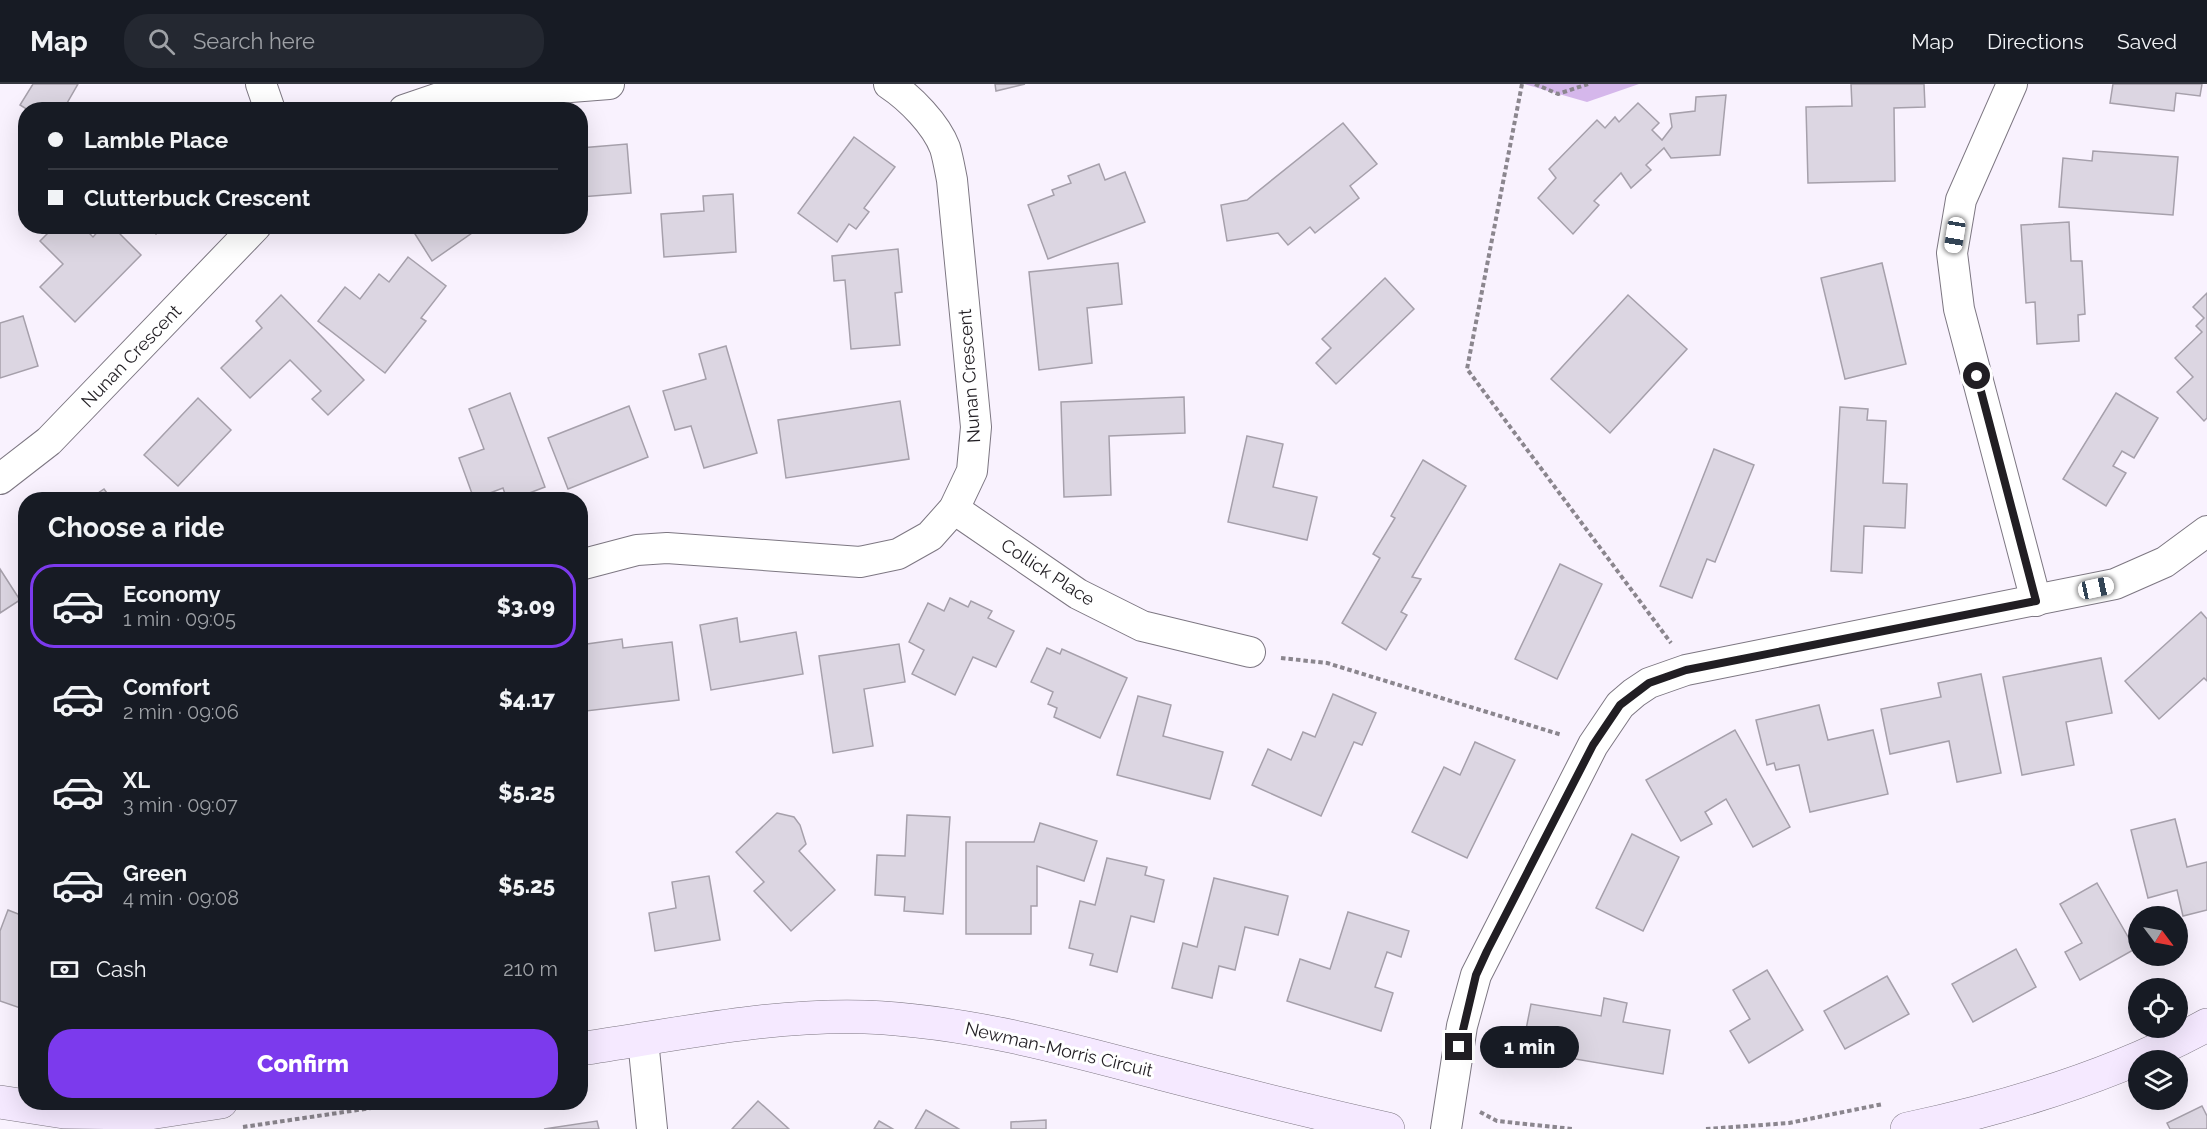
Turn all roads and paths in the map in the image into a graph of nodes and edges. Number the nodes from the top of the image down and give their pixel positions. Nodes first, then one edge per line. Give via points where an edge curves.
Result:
1 (261, 84) edge
2 (609, 84) edge
3 (889, 84) edge
4 (1522, 84) edge
5 (1535, 84) edge
6 (1588, 84) edge
7 (2012, 84) edge
8 (267, 102) edge
9 (427, 102) edge
10 (248, 234) edge
11 (0, 479) edge
12 (954, 509) junction
13 (2207, 531) edge
14 (588, 563) edge
15 (2036, 601) junction
16 (1250, 652) joint
17 (1686, 670) junction
18 (1593, 745) junction
19 (2207, 1025) edge
20 (643, 1040) junction
21 (588, 1048) edge
22 (0, 1102) edge
23 (18, 1105) edge
24 (47, 1110) edge
25 (299, 1110) edge
26 (228, 1115) edge
27 (1447, 1118) edge
28 (652, 1129) edge
29 (1389, 1129) edge
30 (1573, 1129) edge
31 (1907, 1129) edge

1 - 8 street
2 - 9 street via 442,97
3 - 12 street, Nunan Crescent via 938,133 952,180 976,427 972,471
4 - 17 path via 1467,369 1677,651
5 - 6 path via 1558,94
7 - 15 street via 1960,200 1952,253 1959,309
10 - 11 street, Nunan Crescent via 49,441
12 - 14 street, Nunan Crescent via 930,536 898,554 860,562 667,548 637,550
12 - 16 street, Collick Place via 1078,594 1142,626
13 - 15 street via 2165,562 2115,584
15 - 17 street
16 - 18 path via 1327,663
17 - 18 street via 1649,683 1634,693 1620,705
18 - 27 street via 1476,975 1462,1026
19 - 31 street via 2120,1066 2039,1095
20 - 21 street, Newman-Morris Circuit
20 - 28 street
20 - 29 street, Newman-Morris Circuit via 778,1020 864,1017 951,1024 1038,1041 1315,1114
22 - 23 street
24 - 26 street
25 - 26 path
27 - 30 path via 1476,1110 1497,1120

